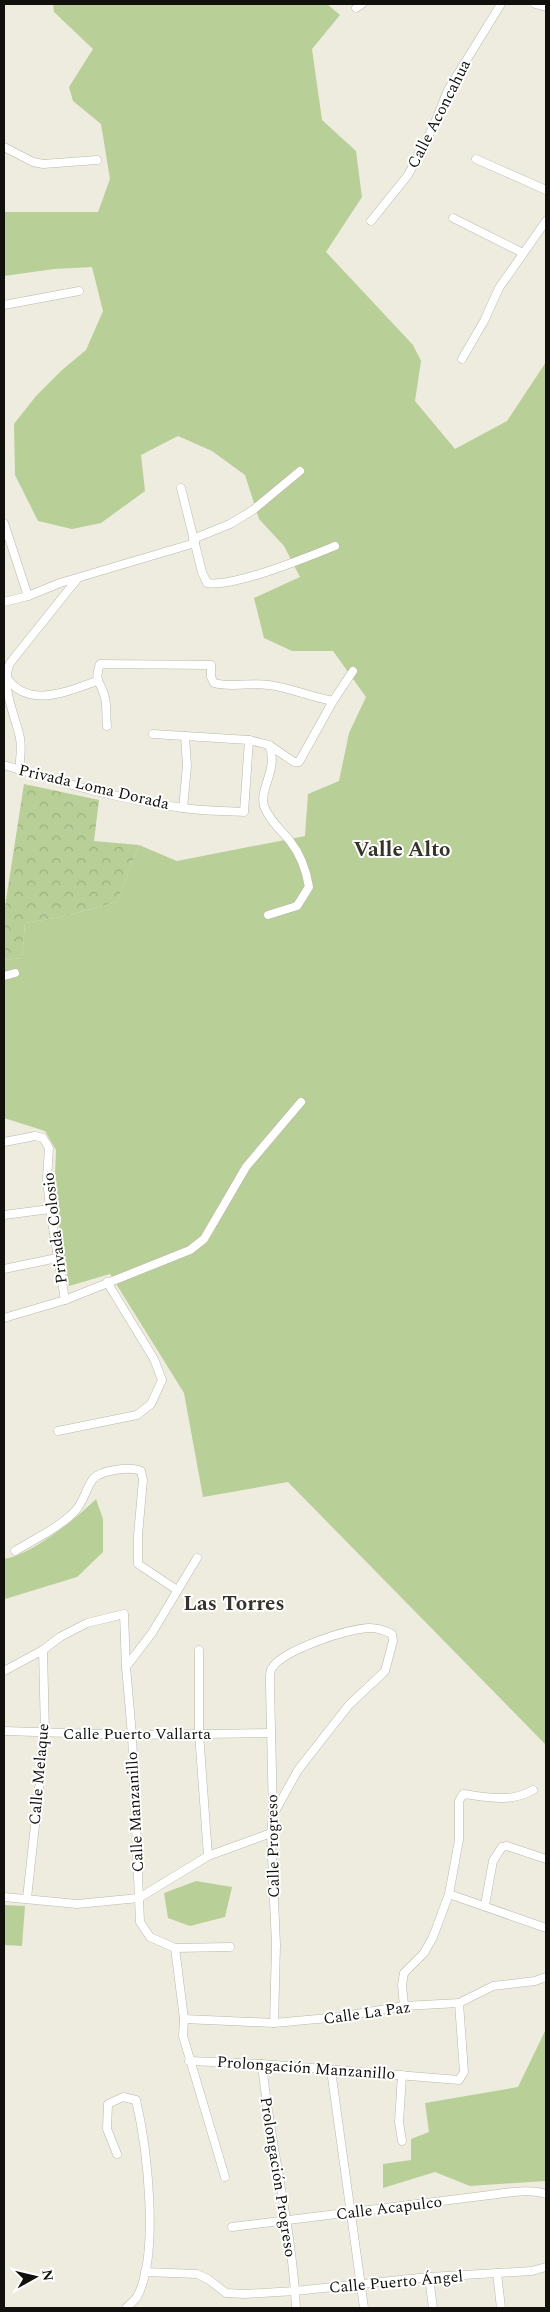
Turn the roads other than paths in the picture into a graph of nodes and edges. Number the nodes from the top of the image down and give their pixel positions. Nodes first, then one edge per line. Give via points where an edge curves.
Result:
1 (501, 4) edge
2 (535, 4) edge
3 (546, 7) edge
4 (4, 147) edge
5 (476, 159) dead end
6 (97, 160) dead end
7 (546, 190) edge
8 (453, 218) dead end
9 (371, 221) dead end
10 (546, 221) edge
11 (523, 253) junction
12 (79, 291) dead end
13 (4, 305) edge
14 (462, 359) dead end
15 (300, 471) dead end
16 (181, 488) dead end
17 (4, 523) edge
18 (194, 541) junction
19 (335, 546) dead end
20 (78, 578) junction
21 (28, 596) junction
22 (4, 602) edge
23 (353, 671) dead end
24 (4, 674) edge
25 (97, 681) junction
26 (333, 701) junction
27 (107, 726) dead end
28 (153, 734) dead end
29 (185, 736) junction
30 (249, 740) junction
31 (269, 746) junction
32 (4, 765) edge
33 (19, 770) junction
34 (183, 808) junction
35 (268, 916) dead end
36 (15, 973) dead end
37 (4, 976) edge
38 (301, 1102) dead end
39 (4, 1142) edge
40 (50, 1210) junction
41 (4, 1215) edge
42 (57, 1258) junction
43 (4, 1269) edge
44 (107, 1282) junction
45 (64, 1300) junction
46 (4, 1318) edge
47 (58, 1431) dead end
48 (15, 1551) dead end
49 (197, 1558) dead end
50 (177, 1590) junction
51 (43, 1650) junction
52 (199, 1650) dead end
53 (126, 1667) junction
54 (4, 1671) edge
55 (4, 1731) edge
56 (270, 1733) junction
57 (45, 1734) junction
58 (199, 1734) junction
59 (132, 1735) junction
60 (533, 1790) dead end
61 (273, 1815) junction
62 (271, 1833) junction
63 (208, 1856) junction
64 (546, 1859) edge
65 (449, 1894) junction
66 (4, 1897) edge
67 (27, 1898) junction
68 (139, 1898) junction
69 (484, 1905) junction
70 (546, 1928) edge
71 (230, 1947) dead end
72 (175, 1948) junction
73 (546, 1977) edge
74 (459, 2003) junction
75 (404, 2006) junction
76 (184, 2019) junction
77 (274, 2023) junction
78 (189, 2061) junction
79 (262, 2064) junction
80 (331, 2070) junction
81 (402, 2075) junction
82 (402, 2141) dead end
83 (117, 2154) dead end
84 (225, 2177) dead end
85 (546, 2194) edge
86 (352, 2213) junction
87 (286, 2221) junction
88 (232, 2228) dead end
89 (546, 2267) edge
90 (145, 2272) junction
91 (497, 2273) junction
92 (430, 2277) junction
93 (362, 2284) junction
94 (295, 2291) junction
95 (126, 2308) edge
96 (296, 2308) edge
97 (364, 2308) edge
98 (433, 2308) edge
99 (501, 2308) edge

1 - 9 street, Calle Aconcahua via 448,90 408,174
2 - 3 street
4 - 6 street via 43,164
5 - 7 street
8 - 11 street
10 - 11 street
11 - 14 street via 499,288
12 - 13 street
15 - 18 street via 253,510
16 - 18 street
17 - 21 street
18 - 19 street via 207,583 218,585 304,559
18 - 20 street
20 - 21 street
20 - 24 street
21 - 22 street
23 - 26 street
24 - 25 street via 22,694 42,696
24 - 33 street via 6,699 21,747
25 - 26 street via 100,664 211,665 214,683 268,685
25 - 27 street via 105,697
26 - 31 street via 300,762 294,762
28 - 29 street
29 - 30 street
29 - 34 street via 187,766
30 - 31 street
30 - 34 street, Privada Loma Dorada via 244,812
31 - 35 street via 272,774 264,795 264,806 302,859 309,887 297,906
32 - 33 street, Privada Loma Dorada
33 - 34 street, Privada Loma Dorada via 96,791
36 - 37 street
38 - 44 street via 246,1167 204,1240 190,1250
39 - 40 street, Privada Colosio via 35,1136 43,1138 49,1148
40 - 41 street
40 - 42 street, Privada Colosio
42 - 43 street
42 - 45 street, Privada Colosio
44 - 45 street
44 - 47 street via 154,1359 162,1380 151,1404 137,1415
45 - 46 street
48 - 50 street via 77,1509 94,1477 134,1468 141,1471 143,1480 138,1564
49 - 50 street
50 - 53 street via 152,1633
51 - 53 street, Calle Manzanillo via 87,1623 124,1614
51 - 54 street
51 - 57 street, Calle Melaque
52 - 58 street
53 - 59 street, Calle Manzanillo
55 - 57 street, Calle Puerto Vallarta
56 - 58 street, Calle Puerto Vallarta
56 - 61 street, Calle Progreso
56 - 61 street, Calle Progreso via 271,1669 284,1655 370,1628 392,1634 384,1671 349,1705 298,1770
57 - 59 street, Calle Puerto Vallarta
57 - 67 street, Calle Melaque
58 - 59 street, Calle Puerto Vallarta
58 - 63 street
59 - 68 street, Calle Manzanillo
60 - 65 street via 522,1796 498,1799 463,1794 459,1801 459,1840
61 - 62 street, Calle Progreso
62 - 63 street
62 - 77 street, Calle Progreso via 276,1945
63 - 68 street
64 - 69 street via 502,1847 493,1861
65 - 69 street
65 - 75 street via 424,1953 404,1974
66 - 67 street
67 - 68 street via 77,1904
68 - 72 street via 140,1922 150,1938
69 - 70 street
71 - 72 street
72 - 76 street
73 - 74 street, Calle La Paz via 535,1982 493,1986
74 - 75 street, Calle La Paz
74 - 81 street, Prolongación Manzanillo via 462,2076 459,2080
75 - 77 street, Calle La Paz via 339,2018
76 - 77 street, Calle La Paz
76 - 78 street via 183,2036
78 - 79 street, Prolongación Manzanillo
78 - 84 street
79 - 80 street, Prolongación Manzanillo
79 - 87 street, Prolongación Progreso
80 - 81 street, Prolongación Manzanillo
80 - 86 street
81 - 82 street via 399,2122
83 - 90 street via 108,2129 108,2104 123,2097 136,2100 142,2124 151,2228
85 - 86 street, Calle Acapulco via 514,2193
86 - 87 street, Calle Acapulco
86 - 93 street
87 - 88 street, Calle Acapulco
87 - 94 street, Prolongación Progreso
89 - 91 street, Calle Puerto Ángel via 532,2272
90 - 94 street, Calle Puerto Ángel via 198,2274 226,2294
90 - 95 street via 136,2298
91 - 92 street, Calle Puerto Ángel
91 - 99 street
92 - 93 street, Calle Puerto Ángel
92 - 98 street
93 - 94 street, Calle Puerto Ángel
93 - 97 street
94 - 96 street, Prolongación Progreso

